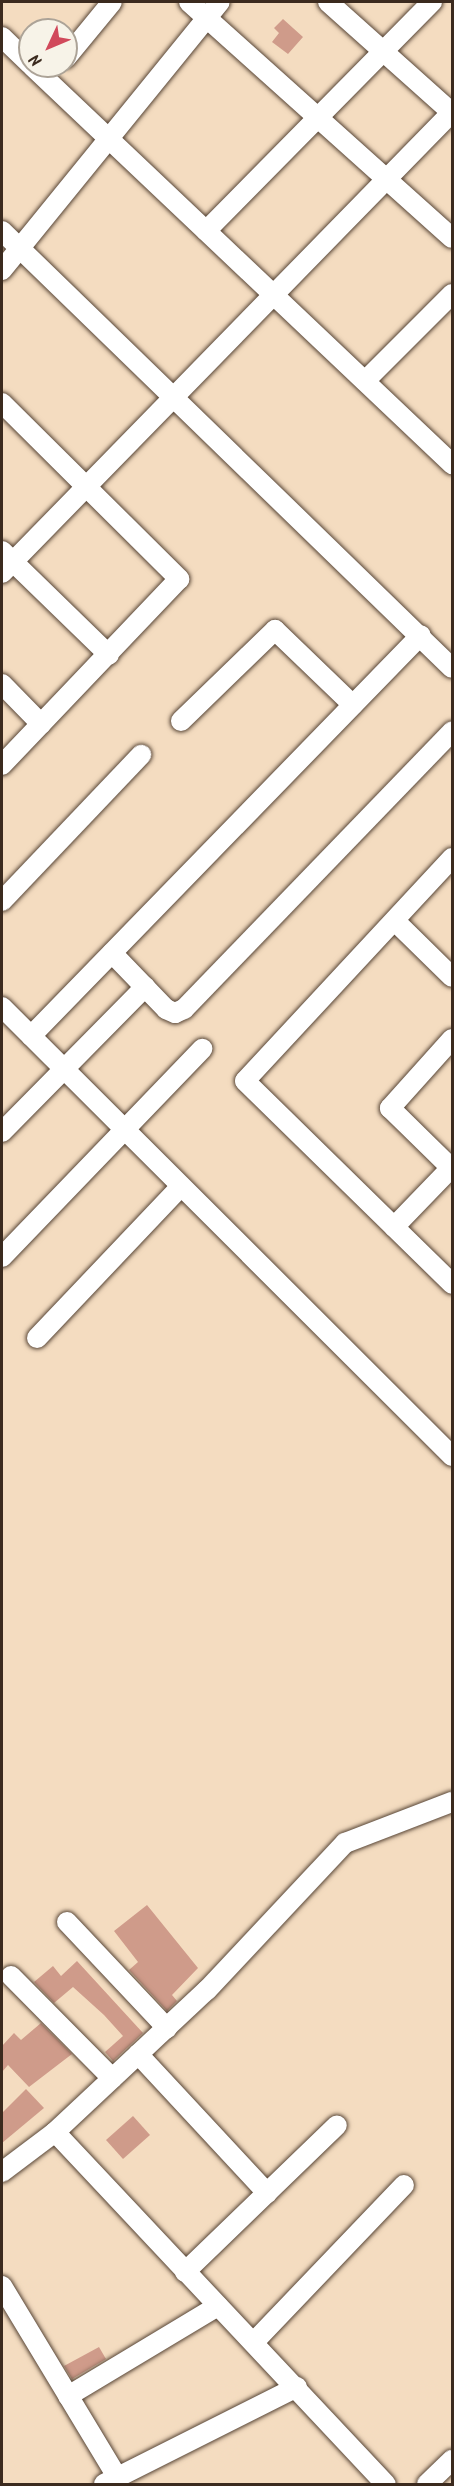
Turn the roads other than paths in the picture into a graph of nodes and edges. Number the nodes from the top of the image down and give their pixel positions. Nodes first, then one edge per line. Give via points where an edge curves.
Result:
1 (112, 2) edge
2 (189, 2) edge
3 (220, 2) edge
4 (328, 2) edge
5 (432, 2) edge
6 (207, 17) junction
7 (2, 37) edge
8 (78, 43) edge
9 (18, 52) edge
10 (382, 52) junction
11 (58, 78) edge
12 (452, 112) edge
13 (318, 117) junction
14 (109, 138) junction
15 (387, 180) junction
16 (2, 231) edge
17 (206, 231) junction
18 (453, 238) edge
19 (20, 249) junction
20 (2, 270) edge
21 (453, 294) edge
22 (275, 296) junction
23 (365, 381) junction
24 (173, 400) junction
25 (2, 403) edge
26 (453, 464) edge
27 (88, 486) junction
28 (5, 562) edge
29 (422, 635) junction
30 (109, 655) junction
31 (449, 657) edge
32 (2, 684) edge
33 (353, 705) junction
34 (181, 721) dead end
35 (41, 724) junction
36 (453, 731) edge
37 (141, 755) dead end
38 (2, 765) edge
39 (453, 858) edge
40 (2, 901) edge
41 (396, 922) junction
42 (112, 953) junction
43 (453, 977) edge
44 (145, 987) junction
45 (2, 1007) edge
46 (31, 1036) junction
47 (453, 1040) edge
48 (202, 1049) dead end
49 (64, 1069) junction
50 (124, 1129) junction
51 (2, 1132) edge
52 (452, 1168) edge
53 (181, 1186) junction
54 (394, 1227) junction
55 (2, 1257) edge
56 (453, 1284) edge
57 (37, 1338) dead end
58 (453, 1456) edge
59 (453, 1802) edge
60 (67, 1922) dead end
61 (11, 1976) dead end
62 (166, 2028) junction
63 (138, 2054) junction
64 (112, 2078) junction
65 (337, 2125) dead end
66 (55, 2132) junction
67 (2, 2171) edge
68 (404, 2185) dead end
69 (267, 2193) junction
70 (185, 2272) junction
71 (2, 2286) edge
72 (218, 2306) junction
73 (254, 2342) junction
74 (297, 2387) junction
75 (68, 2396) junction
76 (453, 2460) edge
77 (111, 2481) edge
78 (386, 2484) edge
79 (428, 2484) edge

1 - 8 street
2 - 6 street
3 - 6 street
4 - 10 street
5 - 10 street
6 - 13 street
6 - 14 street
7 - 9 street
10 - 12 street
10 - 13 street
11 - 14 street
12 - 15 street
13 - 15 street
13 - 17 street
14 - 17 street
14 - 19 street
15 - 18 street
15 - 22 street
16 - 19 street
17 - 22 street
19 - 20 street
19 - 24 street
21 - 23 street
22 - 23 street
22 - 24 street
23 - 26 street
24 - 27 street
24 - 29 street
25 - 27 street
27 - 28 street
27 - 30 street via 179,573 174,585
28 - 30 street
29 - 31 street
29 - 33 street
30 - 35 street
32 - 35 street
33 - 34 street via 275,630
33 - 42 street
35 - 38 street
36 - 44 street via 184,1010 175,1014 166,1009
37 - 40 street
39 - 41 street
41 - 43 street
41 - 54 street via 245,1081
42 - 44 street
42 - 46 street
44 - 49 street
45 - 46 street
46 - 49 street
47 - 52 street via 390,1108
48 - 50 street
49 - 50 street
49 - 51 street
50 - 53 street
50 - 55 street
52 - 54 street
53 - 57 street
53 - 58 street
54 - 56 street
59 - 62 street via 345,1843
60 - 62 street
61 - 64 street
62 - 63 street
63 - 64 street
63 - 69 street
64 - 66 street
65 - 69 street
66 - 67 street
66 - 70 street
68 - 73 street
69 - 70 street
70 - 72 street
71 - 75 street
72 - 73 street
72 - 75 street
73 - 74 street
74 - 77 street
74 - 78 street
75 - 77 street
76 - 79 street

